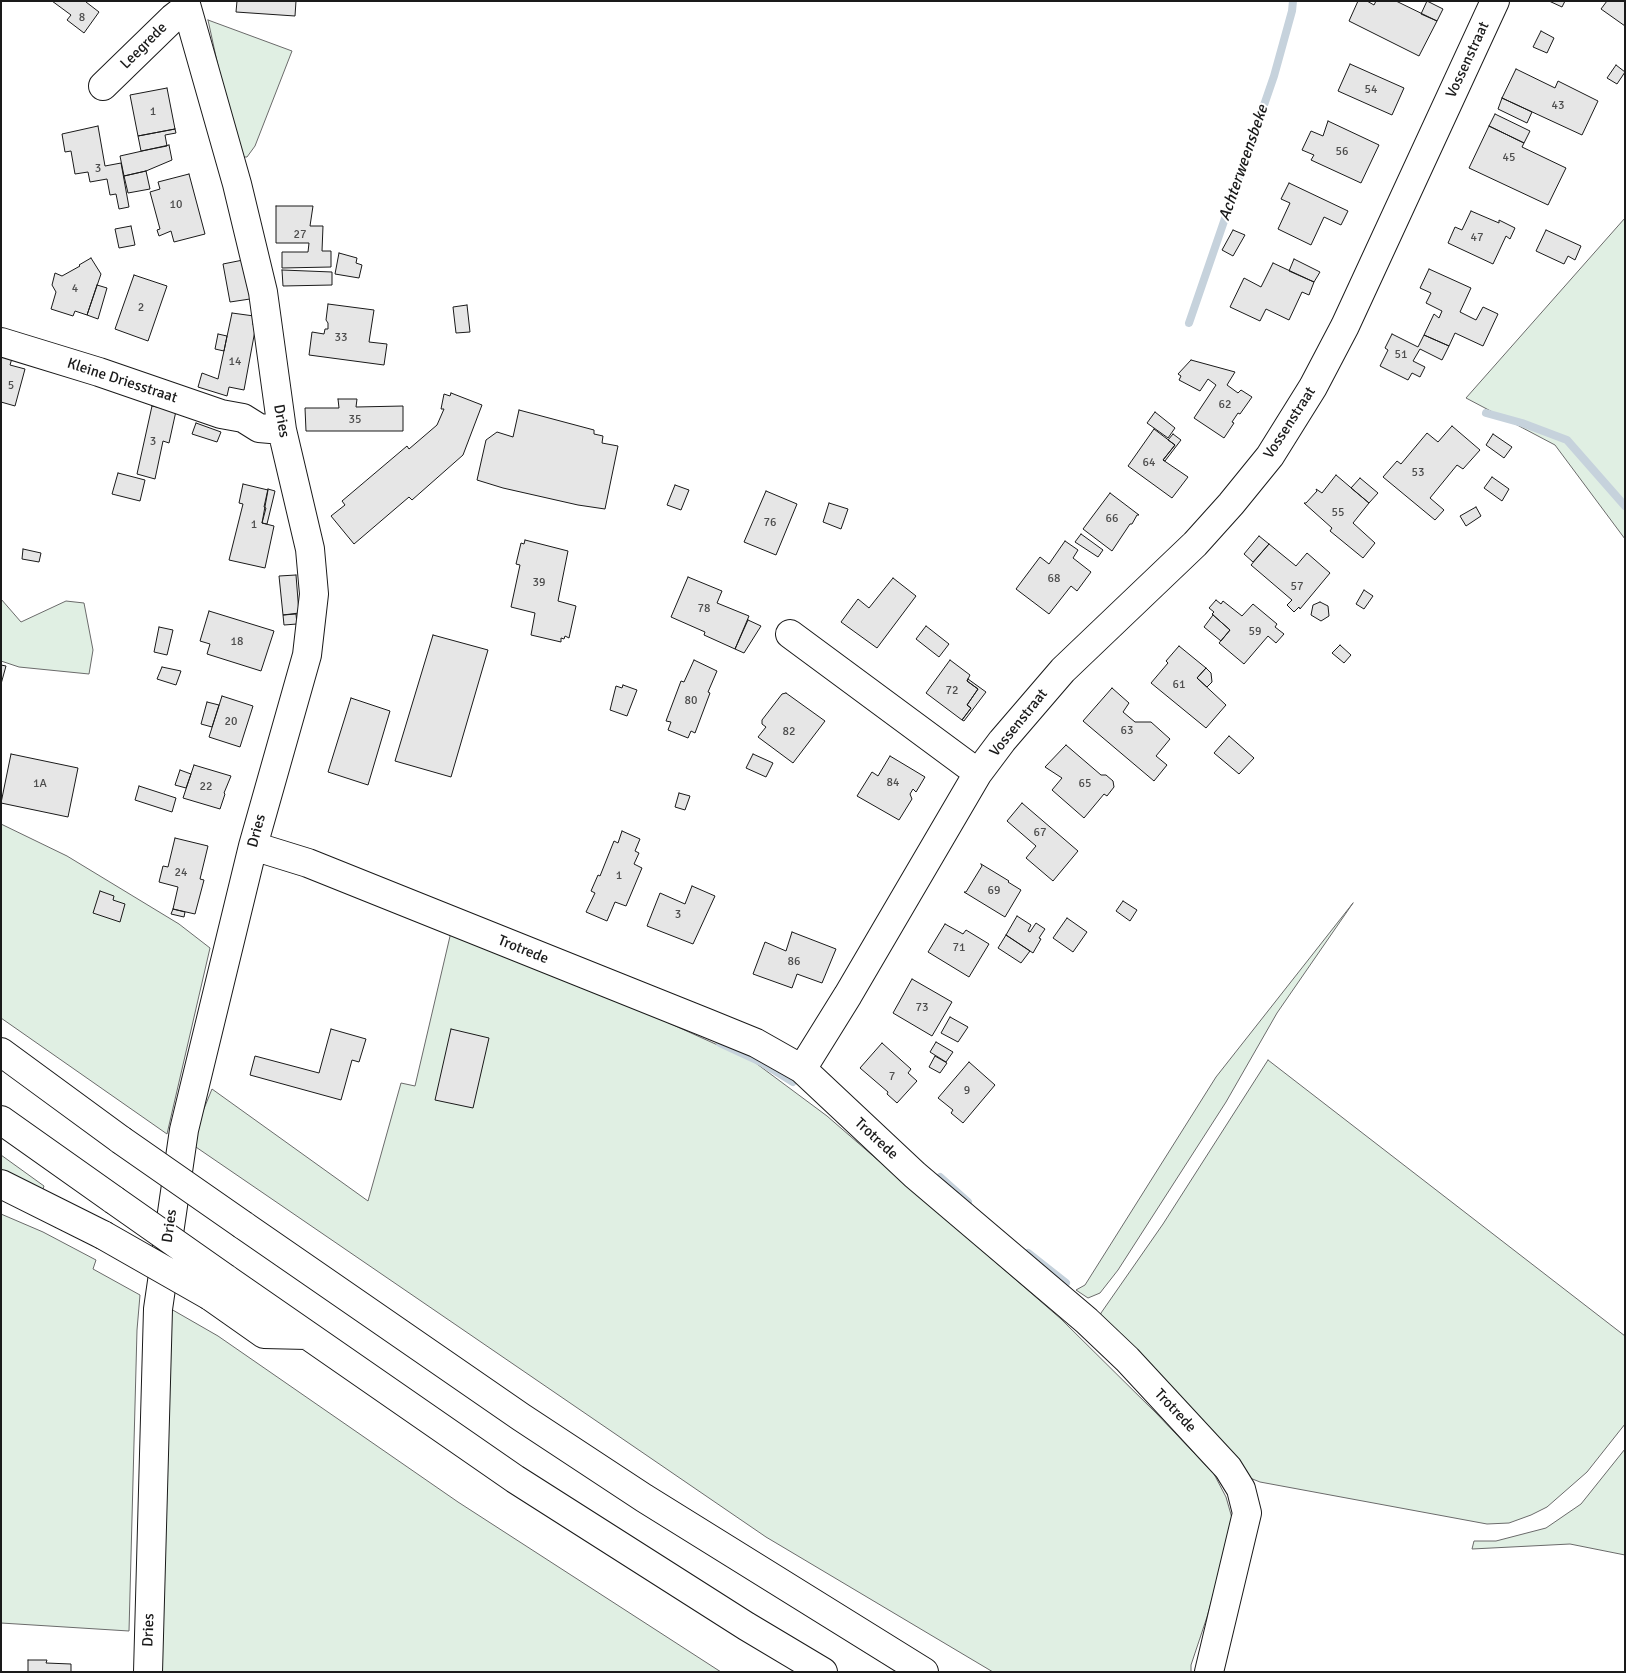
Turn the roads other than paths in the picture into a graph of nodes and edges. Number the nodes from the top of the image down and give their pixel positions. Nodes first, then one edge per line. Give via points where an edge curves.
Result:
1 (1495, 1) edge
2 (185, 4) edge
3 (103, 86) dead end
4 (1, 342) edge
5 (276, 394) junction
6 (243, 418) junction
7 (282, 430) junction
8 (790, 634) dead end
9 (978, 773) junction
10 (253, 846) junction
11 (1, 1052) edge
12 (802, 1070) junction
13 (1, 1120) edge
14 (1, 1184) edge
15 (217, 1287) junction
16 (148, 1672) edge
17 (823, 1672) edge
18 (924, 1672) edge
19 (1209, 1672) edge

1 - 9 main road, Vossenstraat via 1345,326 1314,387 1270,456 1195,544 1063,670
2 - 3 main road, Leegrede
2 - 5 main road, Dries via 237,184 260,283
4 - 6 main road, Kleine Driesstraat via 221,414
5 - 6 main road
5 - 7 main road, Dries
6 - 7 main road, Kleine Driesstraat via 259,428
7 - 10 main road, Dries via 310,548 314,594 307,655
8 - 9 main road
9 - 12 main road, Vossenstraat
10 - 12 main road, Trotrede via 308,863 707,1023 756,1044
10 - 16 main road, Dries via 184,1130 158,1309
11 - 18 main road, bridge via 121,1140 529,1423
12 - 19 main road, Trotrede via 915,1175 1127,1358 1228,1468 1241,1489 1247,1513
13 - 15 main road, bridge via 114,1200
14 - 15 main road, bridge
15 - 17 main road via 307,1335 515,1479

